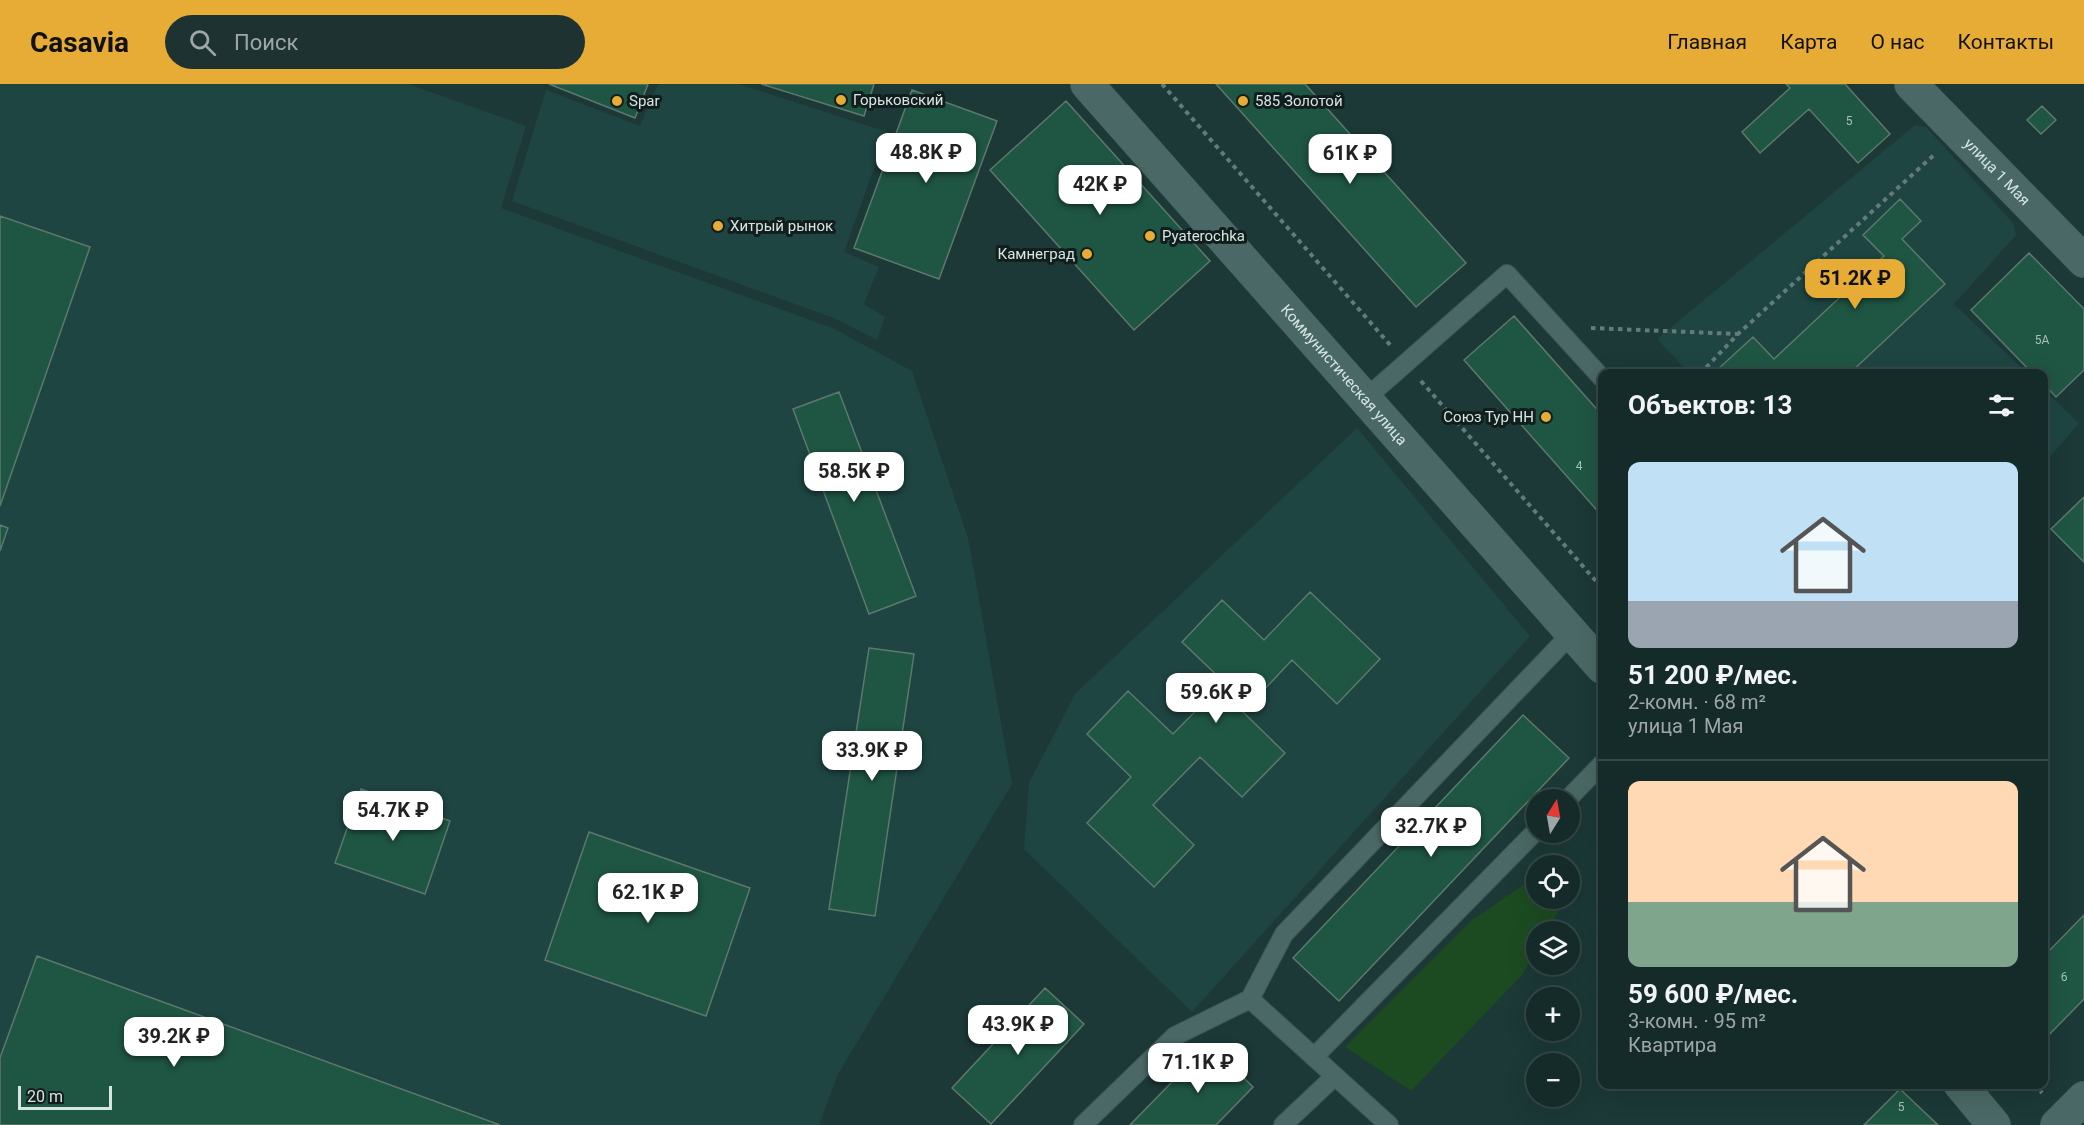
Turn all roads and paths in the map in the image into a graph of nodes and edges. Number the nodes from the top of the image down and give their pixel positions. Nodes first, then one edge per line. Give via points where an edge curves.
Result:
1 (1087, 84) edge
2 (1162, 84) edge
3 (1911, 84) edge
4 (1957, 133) junction
5 (2084, 261) edge
6 (1554, 326) junction
7 (1738, 334) junction
8 (1406, 363) junction
9 (1705, 369) edge
10 (1598, 374) edge
11 (1365, 399) junction
12 (1598, 583) edge
13 (1572, 633) junction
14 (1598, 662) edge
15 (1598, 768) edge
16 (1578, 789) edge
17 (1526, 841) edge
18 (1250, 999) junction
19 (1314, 1057) junction
20 (1335, 1076) junction
21 (1964, 1089) edge
22 (2084, 1098) edge
23 (1083, 1125) edge
24 (1283, 1125) edge
25 (1389, 1125) edge
26 (1994, 1125) edge
27 (2057, 1125) edge

1 - 11 street, Коммунистическая улица
2 - 8 path
3 - 4 street, улица 1 Мая
4 - 5 street, улица 1 Мая
4 - 7 path
6 - 7 path
6 - 8 lane via 1507,274
6 - 10 lane
7 - 9 path
8 - 11 lane
8 - 12 path
11 - 13 street, Коммунистическая улица
13 - 14 street, Коммунистическая улица
13 - 18 lane via 1284,934
15 - 16 lane
17 - 19 lane
18 - 19 lane
18 - 23 lane via 1175,1036
19 - 20 lane
20 - 24 lane
20 - 25 lane
21 - 26 street
22 - 27 street

